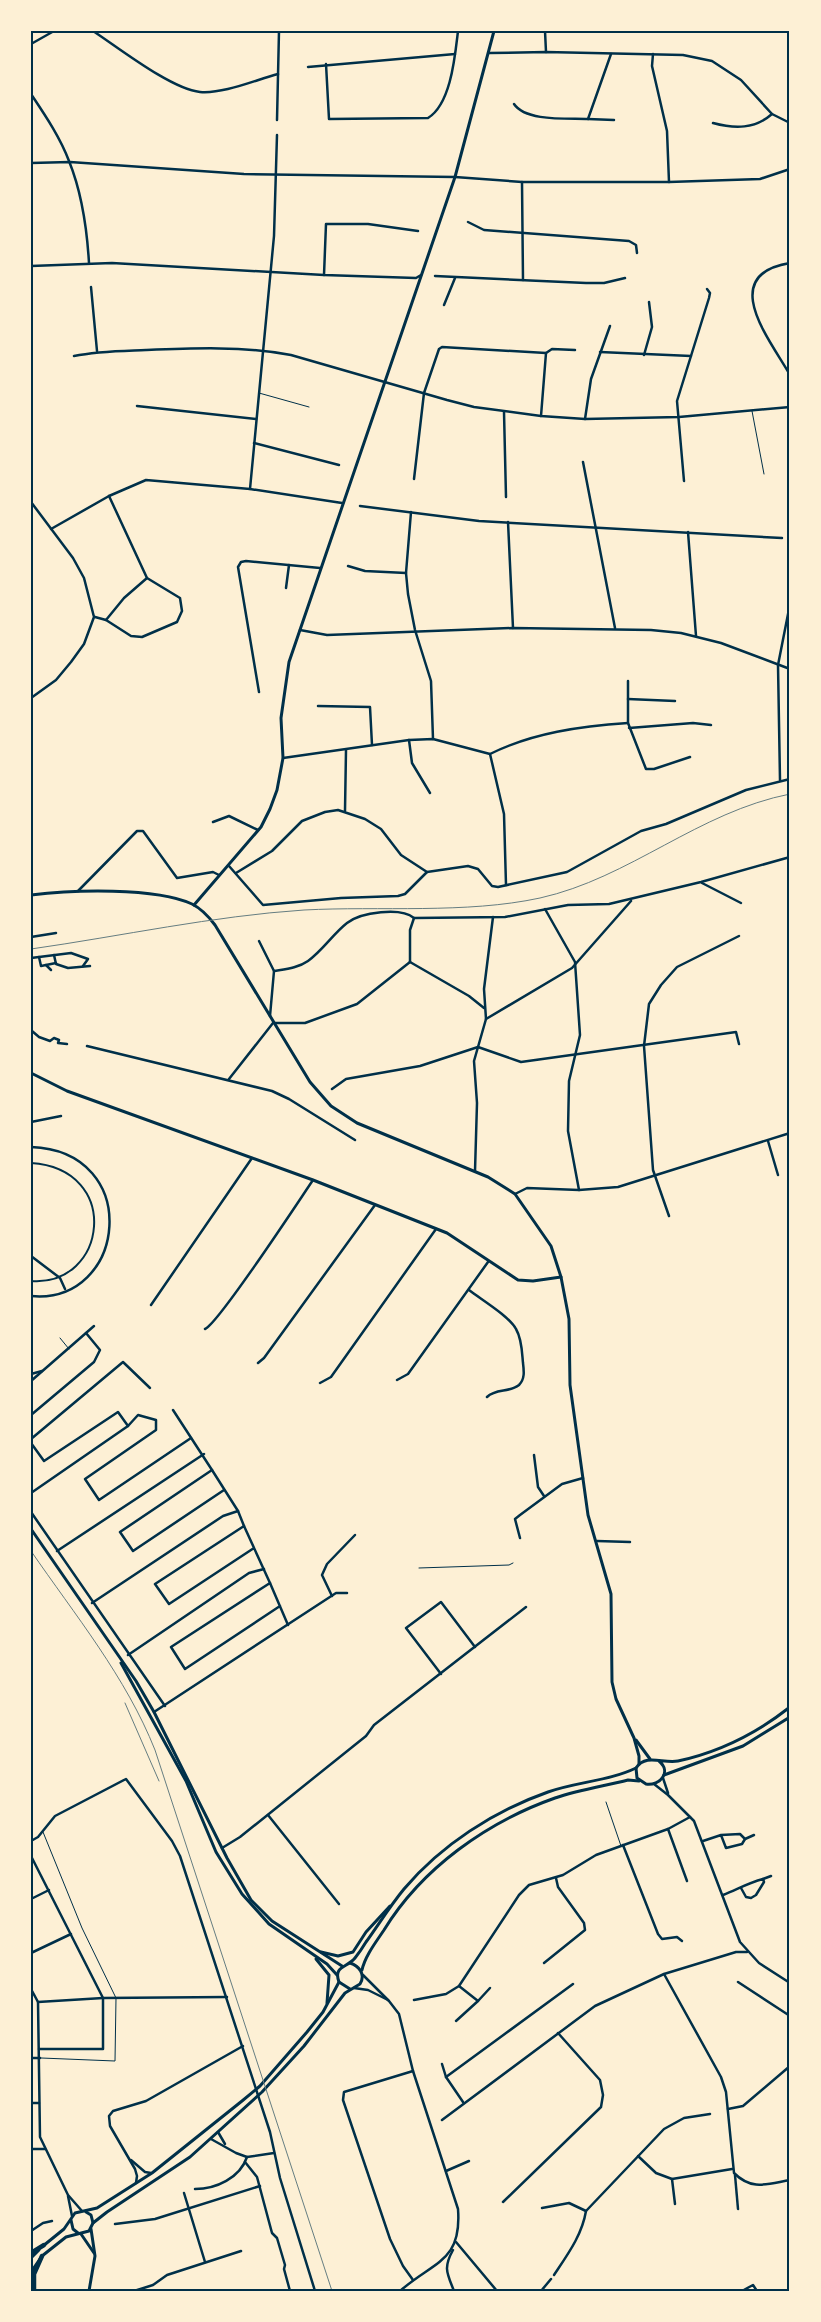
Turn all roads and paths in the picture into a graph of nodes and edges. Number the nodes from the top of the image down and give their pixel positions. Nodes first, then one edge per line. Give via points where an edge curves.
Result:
1 (54, 31) edge
2 (93, 31) edge
3 (279, 31) edge
4 (458, 31) edge
5 (494, 31) edge
6 (546, 31) edge
7 (31, 44) edge
8 (546, 52) junction
9 (489, 53) junction
10 (455, 54) junction
11 (611, 54) junction
12 (653, 54) junction
13 (326, 64) junction
14 (308, 68) dead end
15 (278, 74) junction
16 (31, 94) edge
17 (514, 104) dead end
18 (772, 114) junction
19 (588, 119) junction
20 (276, 120) dead end
21 (614, 120) dead end
22 (713, 123) dead end
23 (790, 123) edge
24 (277, 135) dead end
25 (70, 162) junction
26 (31, 163) edge
27 (790, 169) edge
28 (276, 173) junction
29 (454, 176) junction
30 (522, 182) junction
31 (669, 182) junction
32 (468, 222) dead end
33 (418, 231) dead end
34 (521, 234) junction
35 (637, 253) dead end
36 (89, 263) junction
37 (790, 263) edge
38 (31, 266) edge
39 (271, 271) junction
40 (324, 275) junction
41 (421, 275) junction
42 (434, 276) dead end
43 (455, 278) junction
44 (625, 278) dead end
45 (523, 280) junction
46 (91, 287) dead end
47 (707, 288) dead end
48 (649, 302) dead end
49 (444, 305) dead end
50 (610, 326) dead end
51 (263, 350) junction
52 (575, 350) dead end
53 (97, 351) junction
54 (600, 352) junction
55 (546, 354) junction
56 (644, 355) junction
57 (74, 356) dead end
58 (691, 356) junction
59 (790, 375) edge
60 (384, 382) junction
61 (259, 392) junction
62 (424, 393) junction
63 (137, 406) dead end
64 (309, 407) dead end
65 (790, 407) edge
66 (752, 410) junction
67 (504, 412) junction
68 (541, 416) junction
69 (679, 417) junction
70 (256, 419) junction
71 (585, 419) junction
72 (254, 443) junction
73 (583, 462) dead end
74 (339, 465) dead end
75 (764, 474) dead end
76 (414, 479) dead end
77 (684, 481) dead end
78 (250, 489) junction
79 (108, 496) junction
80 (506, 497) dead end
81 (31, 502) edge
82 (342, 504) junction
83 (360, 506) dead end
84 (411, 512) junction
85 (508, 522) junction
86 (595, 528) junction
87 (51, 529) junction
88 (688, 532) junction
89 (782, 538) dead end
90 (290, 566) junction
91 (348, 566) dead end
92 (320, 568) junction
93 (406, 573) junction
94 (147, 578) junction
95 (286, 588) dead end
96 (790, 604) edge
97 (94, 616) junction
98 (106, 620) junction
99 (513, 628) junction
100 (615, 628) junction
101 (299, 630) junction
102 (416, 630) junction
103 (696, 636) junction
104 (778, 665) junction
105 (790, 669) edge
106 (628, 681) dead end
107 (259, 692) dead end
108 (31, 698) edge
109 (628, 699) junction
110 (675, 701) dead end
111 (318, 706) dead end
112 (628, 723) junction
113 (711, 725) dead end
114 (629, 728) junction
115 (433, 739) junction
116 (409, 740) junction
117 (372, 745) junction
118 (346, 750) junction
119 (490, 754) junction
120 (690, 757) dead end
121 (283, 758) junction
122 (790, 779) edge
123 (780, 780) junction
124 (430, 793) dead end
125 (345, 811) junction
126 (213, 822) dead end
127 (258, 830) junction
128 (790, 857) edge
129 (229, 866) junction
130 (427, 872) junction
131 (236, 873) junction
132 (220, 876) junction
133 (702, 882) junction
134 (506, 885) junction
135 (78, 892) junction
136 (31, 895) edge
137 (632, 900) junction
138 (741, 903) dead end
139 (194, 905) junction
140 (545, 909) junction
141 (414, 918) junction
142 (493, 918) junction
143 (56, 933) dead end
144 (738, 936) dead end
145 (31, 937) edge
146 (259, 942) dead end
147 (54, 955) junction
148 (39, 957) junction
149 (31, 958) edge
150 (410, 962) junction
151 (575, 962) junction
152 (56, 963) junction
153 (46, 965) junction
154 (83, 966) junction
155 (90, 966) dead end
156 (51, 970) dead end
157 (274, 971) junction
158 (484, 1008) junction
159 (270, 1018) junction
160 (486, 1019) junction
161 (273, 1023) junction
162 (32, 1031) edge
163 (67, 1044) dead end
164 (739, 1044) dead end
165 (87, 1046) dead end
166 (644, 1046) junction
167 (478, 1047) junction
168 (574, 1055) junction
169 (31, 1073) edge
170 (229, 1079) junction
171 (332, 1089) dead end
172 (61, 1116) dead end
173 (31, 1122) edge
174 (790, 1133) edge
175 (354, 1140) dead end
176 (768, 1141) junction
177 (31, 1147) edge
178 (252, 1158) junction
179 (31, 1163) edge
180 (475, 1171) junction
181 (778, 1175) dead end
182 (656, 1177) junction
183 (313, 1180) junction
184 (579, 1190) junction
185 (515, 1194) junction
186 (375, 1204) junction
187 (669, 1216) dead end
188 (436, 1229) junction
189 (31, 1256) edge
190 (488, 1262) junction
191 (561, 1277) junction
192 (60, 1278) junction
193 (31, 1281) edge
194 (66, 1290) junction
195 (469, 1290) junction
196 (31, 1296) edge
197 (151, 1305) dead end
198 (94, 1326) dead end
199 (205, 1329) dead end
200 (86, 1333) junction
201 (60, 1338) dead end
202 (69, 1349) junction
203 (258, 1363) dead end
204 (43, 1370) junction
205 (31, 1374) edge
206 (397, 1380) dead end
207 (31, 1381) edge
208 (320, 1383) dead end
209 (150, 1388) dead end
210 (487, 1397) dead end
211 (173, 1410) dead end
212 (31, 1415) edge
213 (128, 1426) junction
214 (191, 1438) junction
215 (31, 1439) edge
216 (31, 1443) edge
217 (204, 1454) junction
218 (534, 1455) dead end
219 (212, 1470) junction
220 (583, 1478) junction
221 (224, 1490) junction
222 (31, 1493) edge
223 (544, 1496) junction
224 (238, 1511) junction
225 (31, 1512) edge
226 (244, 1526) junction
227 (31, 1529) edge
228 (355, 1535) dead end
229 (520, 1538) dead end
230 (597, 1541) junction
231 (630, 1542) dead end
232 (254, 1548) junction
233 (57, 1551) junction
234 (513, 1562) dead end
235 (264, 1568) junction
236 (419, 1568) dead end
237 (270, 1583) junction
238 (347, 1593) dead end
239 (332, 1596) junction
240 (92, 1603) junction
241 (280, 1606) junction
242 (526, 1607) dead end
243 (288, 1624) junction
244 (475, 1647) junction
245 (113, 1649) junction
246 (128, 1655) junction
247 (440, 1674) junction
248 (165, 1706) junction
249 (790, 1707) edge
250 (154, 1712) junction
251 (150, 1715) junction
252 (790, 1717) edge
253 (634, 1738) junction
254 (650, 1759) junction
255 (660, 1761) junction
256 (639, 1764) junction
257 (636, 1768) junction
258 (664, 1776) junction
259 (639, 1781) junction
260 (654, 1784) junction
261 (668, 1794) junction
262 (606, 1802) dead end
263 (268, 1815) junction
264 (690, 1816) junction
265 (668, 1829) junction
266 (43, 1831) junction
267 (721, 1835) junction
268 (754, 1835) dead end
269 (745, 1839) junction
270 (31, 1841) edge
271 (703, 1841) junction
272 (622, 1846) junction
273 (222, 1848) junction
274 (216, 1852) junction
275 (31, 1856) edge
276 (770, 1876) dead end
277 (556, 1878) junction
278 (763, 1879) junction
279 (687, 1881) dead end
280 (741, 1888) junction
281 (49, 1890) junction
282 (723, 1895) junction
283 (31, 1899) edge
284 (339, 1904) dead end
285 (392, 1904) junction
286 (71, 1934) junction
287 (682, 1941) dead end
288 (316, 1950) junction
289 (748, 1952) junction
290 (31, 1953) edge
291 (312, 1954) junction
292 (350, 1962) junction
293 (544, 1963) dead end
294 (342, 1966) junction
295 (361, 1970) junction
296 (337, 1974) junction
297 (664, 1974) junction
298 (363, 1975) junction
299 (339, 1982) junction
300 (738, 1982) dead end
301 (790, 1983) edge
302 (573, 1984) dead end
303 (459, 1986) junction
304 (490, 1988) dead end
305 (31, 1989) edge
306 (352, 1989) junction
307 (227, 1997) junction
308 (103, 1998) junction
309 (116, 1998) junction
310 (414, 2000) dead end
311 (390, 2001) junction
312 (478, 2001) junction
313 (38, 2002) junction
314 (327, 2005) junction
315 (790, 2016) edge
316 (456, 2021) dead end
317 (558, 2033) junction
318 (243, 2046) junction
319 (39, 2049) junction
320 (31, 2058) edge
321 (40, 2058) junction
322 (442, 2064) dead end
323 (790, 2066) edge
324 (413, 2071) junction
325 (446, 2077) junction
326 (463, 2102) junction
327 (31, 2103) edge
328 (39, 2103) junction
329 (728, 2109) junction
330 (710, 2114) dead end
331 (442, 2120) dead end
332 (218, 2132) junction
333 (211, 2138) junction
334 (225, 2145) junction
335 (31, 2149) edge
336 (45, 2150) junction
337 (274, 2153) junction
338 (638, 2156) junction
339 (247, 2157) junction
340 (130, 2159) junction
341 (469, 2161) dead end
342 (245, 2162) junction
343 (732, 2169) junction
344 (445, 2171) junction
345 (152, 2173) junction
346 (734, 2173) junction
347 (672, 2179) junction
348 (790, 2180) edge
349 (135, 2184) junction
350 (260, 2186) junction
351 (195, 2189) dead end
352 (184, 2193) dead end
353 (68, 2195) junction
354 (502, 2202) dead end
355 (676, 2204) dead end
356 (188, 2208) junction
357 (542, 2208) dead end
358 (738, 2209) dead end
359 (83, 2211) junction
360 (586, 2211) junction
361 (72, 2217) junction
362 (52, 2221) dead end
363 (93, 2223) junction
364 (115, 2224) dead end
365 (92, 2228) junction
366 (31, 2230) edge
367 (80, 2233) junction
368 (456, 2242) junction
369 (44, 2245) junction
370 (455, 2246) junction
371 (241, 2251) dead end
372 (31, 2253) edge
373 (42, 2256) junction
374 (95, 2256) junction
375 (31, 2258) edge
376 (204, 2262) junction
377 (31, 2272) edge
378 (554, 2274) dead end
379 (551, 2279) dead end
380 (413, 2280) junction
381 (34, 2291) edge
382 (89, 2291) edge
383 (134, 2291) edge
384 (290, 2291) edge
385 (315, 2291) edge
386 (400, 2291) edge
387 (454, 2291) edge
388 (497, 2291) edge
389 (541, 2291) edge
390 (742, 2291) edge
391 (757, 2291) edge

1 - 7 street
2 - 15 street via 164,77 200,92
3 - 15 street
4 - 10 street
5 - 9 main road
6 - 8 street
8 - 9 street
8 - 11 street
9 - 29 main road
10 - 13 street
10 - 13 street via 448,86 436,113 420,119 329,118
11 - 12 street
11 - 19 street
12 - 18 street via 712,60 741,80
12 - 31 street via 652,66 667,131
13 - 14 street
15 - 20 street
16 - 25 street via 58,136
17 - 19 street via 518,110 532,116
18 - 22 street via 752,126 726,127
18 - 23 street
19 - 21 street
24 - 28 street
25 - 26 street
25 - 28 street via 244,174
25 - 36 street via 82,203
27 - 31 street via 760,179
28 - 29 street
28 - 39 street
29 - 30 street
29 - 41 main road
30 - 31 street
30 - 34 street
32 - 34 street via 484,230
33 - 40 street via 368,224 326,224
34 - 35 street via 628,241 636,245
34 - 45 street
36 - 38 street
36 - 39 street
37 - 59 street via 775,267 762,276 754,287 752,300 755,317
39 - 40 street
39 - 51 street
40 - 41 street via 416,278
41 - 60 main road
42 - 43 street
43 - 45 street
43 - 49 street
44 - 45 street via 586,284
46 - 53 street
47 - 58 street via 709,298
48 - 56 street via 652,327
50 - 54 street
51 - 53 street
51 - 60 street
51 - 61 street
52 - 55 street via 552,349
53 - 57 street
54 - 56 street
54 - 71 street via 591,379
55 - 62 street via 442,347
55 - 68 street
56 - 58 street
58 - 69 street via 677,401
60 - 62 street
60 - 82 main road
61 - 64 lane
61 - 70 street
62 - 67 street
62 - 76 street
63 - 70 street
65 - 66 street
66 - 69 street
66 - 75 lane
67 - 68 street
67 - 80 street
68 - 71 street
69 - 71 street
69 - 77 street
70 - 72 street
72 - 74 street
72 - 78 street
73 - 86 street
78 - 79 street via 146,480
78 - 82 street
79 - 87 street
79 - 94 street
81 - 87 street
82 - 92 main road
83 - 84 street
84 - 85 street
84 - 93 street
85 - 86 street
85 - 99 street
86 - 88 street
86 - 100 street
87 - 97 street via 84,578
88 - 89 street
88 - 103 street
90 - 92 street
90 - 95 street
90 - 107 street via 246,561 238,567
91 - 93 street via 365,571
92 - 101 main road
93 - 102 street
94 - 98 street
94 - 98 street via 180,598 182,611 177,622 142,637 131,636
96 - 104 street
97 - 98 street
97 - 108 street via 84,644 71,662 56,680
99 - 100 street
99 - 102 street
100 - 103 street
101 - 102 street via 327,635
101 - 121 main road via 284,691 281,718
102 - 115 street via 431,681
103 - 104 street
104 - 105 street
104 - 123 street
106 - 109 street
109 - 110 street
109 - 112 street
111 - 117 street via 370,707
112 - 114 street
112 - 119 street via 536,737
113 - 114 street via 694,723
114 - 120 street via 646,769
115 - 116 street
115 - 119 street
116 - 117 street
116 - 124 street via 412,763
117 - 118 street
118 - 121 street
118 - 125 street
119 - 134 street via 504,814
121 - 127 main road via 270,809
122 - 123 street
123 - 134 street via 641,831 566,872
125 - 130 street via 381,828 402,855
125 - 131 street via 325,812 302,821 272,850
126 - 127 street via 229,816
127 - 129 main road
128 - 133 street
129 - 131 street
129 - 132 main road
130 - 131 street via 406,894 398,896 263,905
130 - 134 street via 468,866 478,869 492,886
132 - 135 street via 213,872 177,878 143,831 137,831
132 - 139 main road
133 - 137 street
133 - 138 street
135 - 136 main road
135 - 139 main road via 148,894
137 - 140 street
137 - 151 street
139 - 159 main road via 206,914 222,937
140 - 142 street
140 - 151 street
141 - 142 street
141 - 150 street via 410,930
141 - 157 street via 398,911 349,922 308,961 298,967
142 - 158 street
143 - 145 street
144 - 166 street via 677,967 660,985 649,1004
146 - 157 street
147 - 148 street
147 - 152 street
147 - 154 street via 71,953 88,959
148 - 149 street
148 - 153 street via 41,966
150 - 158 street
150 - 161 street via 357,1004 305,1023
151 - 160 street via 572,968
151 - 168 street via 580,1023
152 - 153 street
152 - 154 street via 68,968
153 - 156 street
154 - 155 street
157 - 159 street
158 - 160 street
159 - 161 main road
160 - 167 street
161 - 170 street
161 - 180 main road via 310,1082 343,1116
162 - 163 street via 38,1037
164 - 166 street via 736,1032
165 - 170 street
166 - 168 street
166 - 182 street
167 - 168 street via 521,1062
167 - 171 street via 420,1066 346,1079
167 - 180 street via 474,1074 477,1103
168 - 184 street via 569,1081 568,1131
169 - 178 main road via 67,1091
170 - 175 street via 281,1095
172 - 173 street
174 - 176 street
176 - 181 street
176 - 182 street
177 - 194 street via 62,1151 78,1160 102,1186 108,1204 110,1231 104,1252 86,1278
178 - 183 main road
178 - 197 street
179 - 192 street via 54,1166 70,1174 82,1185 95,1210 95,1228 87,1250 81,1261
180 - 185 main road
182 - 184 street via 618,1187
182 - 187 street
183 - 186 main road
183 - 199 street via 225,1306
184 - 185 street via 528,1188
185 - 191 main road via 551,1246
186 - 188 main road
186 - 203 street
188 - 190 main road via 447,1233
188 - 208 street via 331,1377
189 - 192 street
190 - 191 main road via 518,1280
190 - 195 street
191 - 220 main road via 569,1319 570,1385
192 - 193 street
192 - 194 street
194 - 196 street via 46,1296
195 - 206 street via 408,1374
195 - 210 street via 510,1322 520,1339 524,1376 520,1384 512,1389 492,1392
198 - 200 street
200 - 202 street
200 - 212 street via 100,1350 94,1362
201 - 202 lane
202 - 204 street
204 - 205 street
204 - 207 street
209 - 215 street via 123,1362
211 - 214 street
213 - 214 street via 138,1415 156,1420 156,1430 85,1479 99,1500
213 - 216 street via 118,1412 44,1461
213 - 222 street
214 - 217 street
217 - 219 street
217 - 233 street
218 - 223 street via 538,1487
219 - 221 street
219 - 221 street via 120,1532 132,1552
220 - 223 street via 562,1484
220 - 230 main road via 588,1515
221 - 224 street
223 - 229 street via 515,1519
224 - 226 street
224 - 240 street via 223,1516
225 - 233 street
226 - 232 street
226 - 232 street via 156,1584 169,1604
227 - 245 main road
228 - 239 street via 324,1569 322,1575
230 - 231 street
230 - 253 main road via 611,1594 612,1682
232 - 235 street
233 - 240 street
234 - 236 lane
235 - 237 street
235 - 246 street via 249,1573
237 - 241 street
237 - 241 street via 171,1648 185,1669
238 - 239 street
239 - 243 street
240 - 246 street
241 - 243 street
242 - 244 street
243 - 248 street
244 - 247 street
244 - 247 street via 441,1602 406,1628
245 - 250 main road
245 - 251 main road
246 - 248 street
247 - 263 street
248 - 250 street
249 - 255 main road via 774,1720 730,1744 668,1763
250 - 251 street
250 - 273 main road
251 - 274 main road via 186,1781
252 - 258 main road via 743,1746
253 - 254 main road
253 - 256 main road
254 - 255 main road
254 - 256 main road
255 - 258 main road via 664,1765
256 - 257 main road
257 - 259 main road
257 - 285 main road via 547,1792 494,1816 424,1868
258 - 260 main road
258 - 261 street
259 - 260 main road
259 - 295 main road via 628,1780 554,1798 476,1837 411,1893 390,1919
260 - 261 street
261 - 264 street
262 - 272 lane
263 - 273 street
263 - 284 street
264 - 265 street
264 - 271 street
265 - 272 street
265 - 279 street
266 - 270 street
266 - 307 street via 55,1816 126,1780 178,1849
266 - 309 lane via 82,1928
267 - 269 street via 740,1834
267 - 269 street via 726,1848 742,1844
267 - 271 street
268 - 269 street
271 - 282 street
272 - 277 street via 596,1855
272 - 287 street via 658,1934 662,1939 677,1937
273 - 274 main road
273 - 288 main road via 258,1907 272,1921
274 - 291 main road via 242,1894 260,1915 282,1935
275 - 281 street
276 - 278 street
277 - 293 street via 558,1887 584,1923 585,1930
277 - 303 street via 530,1885 519,1895
278 - 280 street via 744,1883
278 - 280 street via 761,1888 751,1898 746,1898
280 - 282 street
281 - 283 street
281 - 286 street
282 - 289 street via 740,1942
285 - 288 main road via 366,1932 353,1952 338,1956
285 - 292 main road
286 - 290 street
286 - 308 street
288 - 294 main road
289 - 297 street via 736,1952
289 - 301 street
291 - 296 main road
291 - 314 main road via 329,1975
292 - 294 main road
292 - 295 main road
294 - 296 main road
295 - 298 main road
296 - 299 main road
297 - 317 street via 595,2006
297 - 329 street via 721,2078
298 - 306 main road via 360,1984
298 - 311 street
299 - 306 main road via 341,1986
299 - 314 main road
300 - 315 street
302 - 325 street
303 - 310 street via 446,1994
303 - 312 street
304 - 312 street
305 - 313 street
306 - 311 street via 368,1990
306 - 332 main road via 344,1993 287,2066
307 - 309 street
307 - 318 street
308 - 309 street
308 - 313 street
308 - 319 street via 103,2049
309 - 321 lane via 115,2061
311 - 324 street via 402,2022
312 - 316 street
313 - 319 street
314 - 345 main road via 260,2086
317 - 326 street
317 - 354 street via 600,2080 603,2095 600,2107
318 - 337 street
318 - 340 street via 146,2101 113,2111 109,2116 110,2126
319 - 321 street
320 - 321 street
321 - 328 street
322 - 325 street
323 - 329 street via 743,2106
324 - 344 street
324 - 380 street via 354,2087 344,2092 343,2100 390,2239
325 - 326 street
326 - 331 street
327 - 328 street
328 - 336 street via 40,2137
329 - 343 street
330 - 338 street via 684,2118 664,2130
332 - 333 main road
332 - 334 street
333 - 334 street
333 - 363 main road via 173,2170
334 - 339 street
335 - 336 street
336 - 353 street
337 - 339 street
337 - 385 street
338 - 347 street via 656,2172
338 - 360 street
339 - 342 street
340 - 345 street via 145,2172
340 - 349 street via 137,2176
341 - 344 street
342 - 350 street
342 - 351 street via 236,2175 226,2181 208,2189
343 - 346 street
343 - 347 street
344 - 368 street via 458,2209
345 - 349 main road
346 - 348 street via 752,2185
346 - 358 street
347 - 355 street
349 - 359 main road via 97,2208
350 - 356 street
350 - 384 street
352 - 356 street
353 - 359 street
353 - 361 street
356 - 364 street via 155,2219
356 - 376 street
357 - 360 street via 569,2204
359 - 361 main road
359 - 363 main road via 91,2215
360 - 378 street via 580,2232
361 - 367 main road via 73,2229
361 - 369 main road via 64,2229
362 - 366 street
363 - 365 main road
365 - 367 main road
365 - 374 main road
367 - 373 main road via 66,2237
367 - 374 main road
368 - 370 street
368 - 388 street
369 - 372 highway
369 - 375 main road
370 - 380 street
370 - 387 street via 446,2262
371 - 376 street
373 - 377 main road
373 - 381 highway via 34,2274
374 - 382 main road
376 - 383 street
379 - 389 street
380 - 386 street
390 - 391 street via 753,2285

